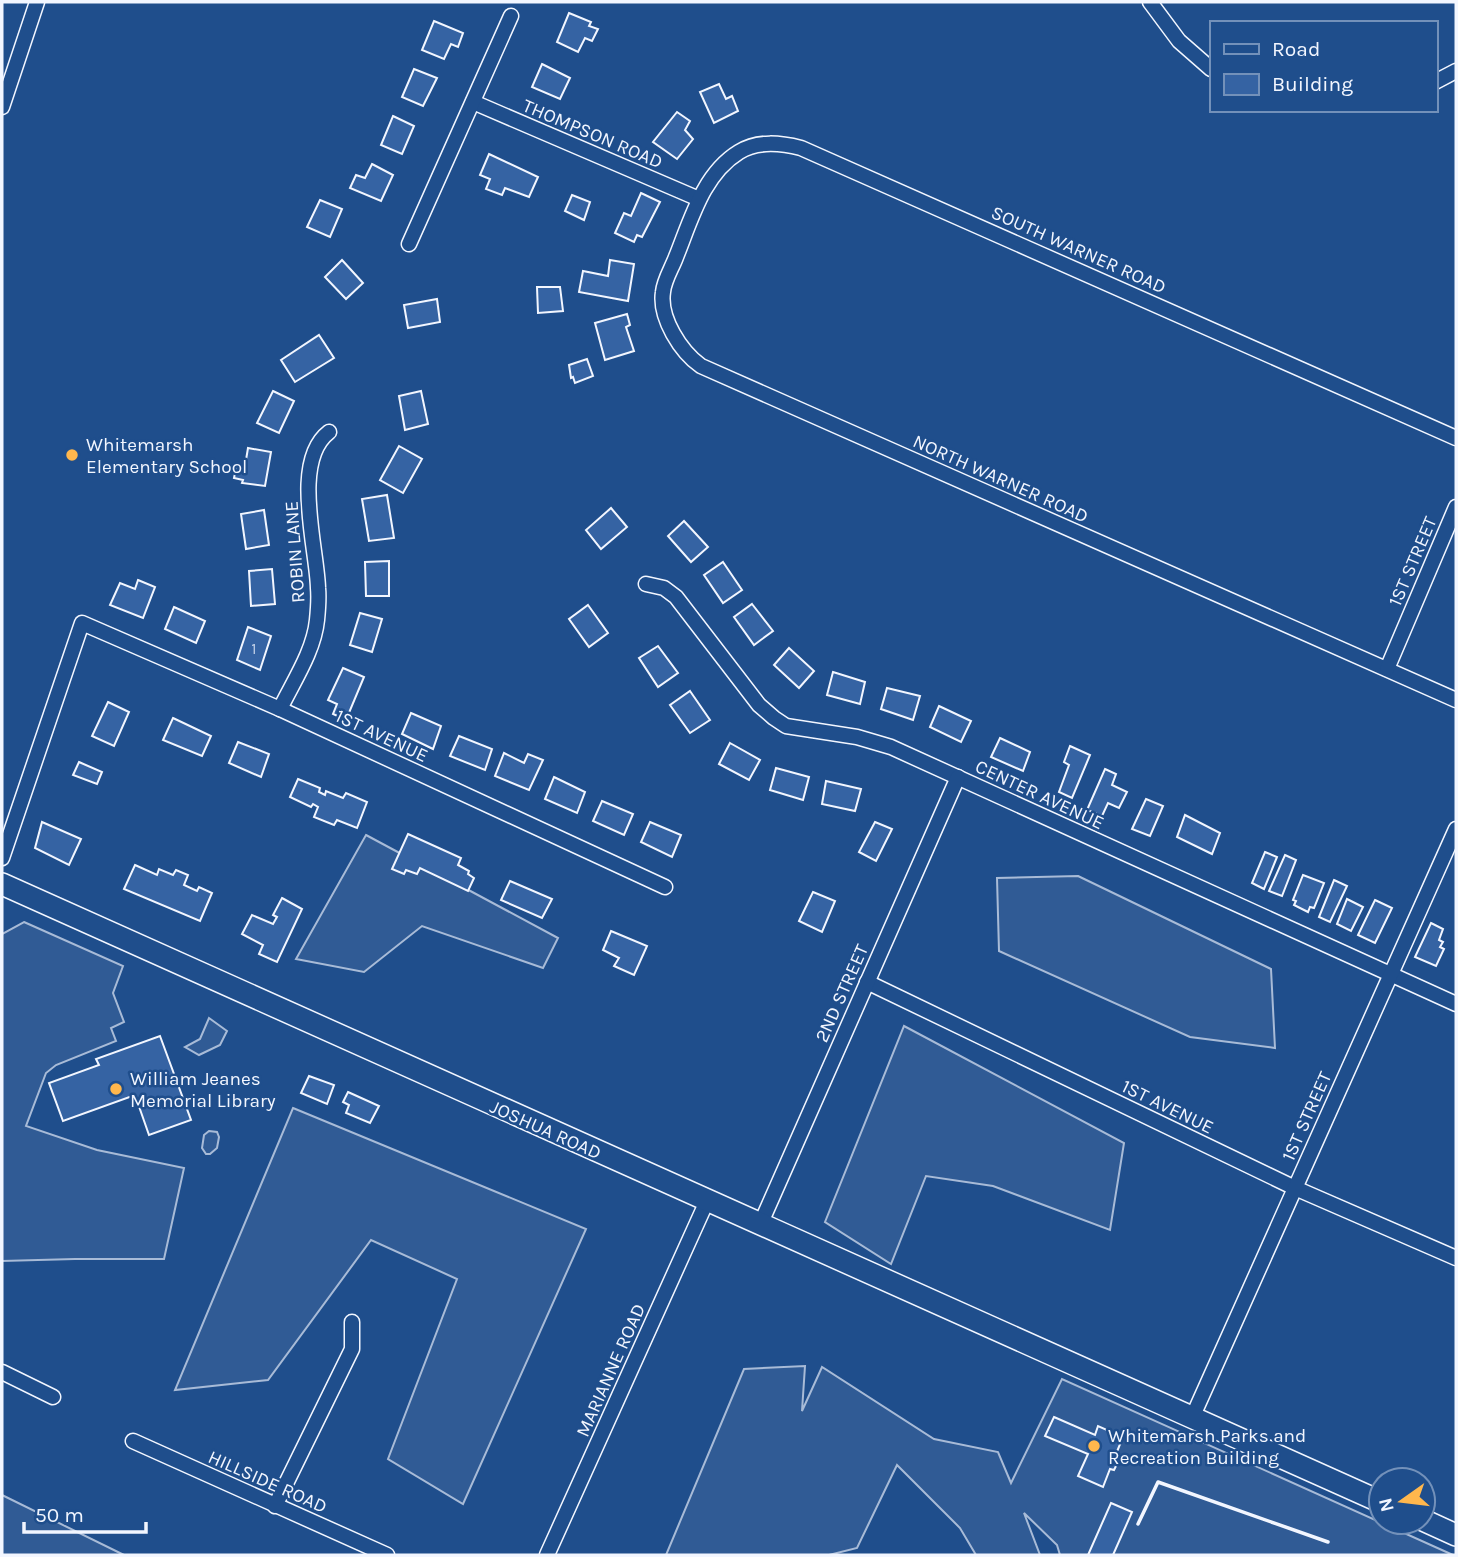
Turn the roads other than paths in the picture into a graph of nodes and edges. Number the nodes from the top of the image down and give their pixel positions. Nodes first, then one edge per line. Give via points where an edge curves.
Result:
1 (37, 2) edge
2 (1150, 2) edge
3 (511, 16) dead end
4 (1210, 68) edge
5 (1456, 71) edge
6 (1437, 81) edge
7 (5, 88) edge
8 (473, 102) junction
9 (2, 107) edge
10 (699, 199) junction
11 (410, 244) dead end
12 (329, 432) dead end
13 (1456, 438) edge
14 (1456, 507) edge
15 (646, 584) dead end
16 (1387, 669) junction
17 (1456, 700) edge
18 (280, 709) junction
19 (958, 777) junction
20 (1456, 829) edge
21 (2, 858) edge
22 (2, 884) edge
23 (665, 887) dead end
24 (1390, 975) junction
25 (867, 982) junction
26 (1456, 1004) edge
27 (1295, 1188) junction
28 (707, 1201) junction
29 (760, 1225) junction
30 (1456, 1258) edge
31 (352, 1322) dead end
32 (2, 1372) edge
33 (53, 1397) dead end
34 (1192, 1418) junction
35 (132, 1441) dead end
36 (1367, 1496) edge
37 (275, 1506) junction
38 (1437, 1526) edge
39 (1456, 1535) edge
40 (387, 1555) edge
41 (547, 1555) edge

1 - 7 street
2 - 4 street via 1179,41
3 - 8 street
5 - 6 street
7 - 9 street
8 - 10 street, THOMPSON ROAD
8 - 11 street
10 - 13 street, SOUTH WARNER ROAD via 725,162 741,150 771,143 801,148
10 - 16 street, NORTH WARNER ROAD via 663,291 675,337 701,366
12 - 18 street, ROBIN LANE via 315,450 310,482 317,622
14 - 16 street, 1ST STREET
15 - 19 street, CENTER AVENUE via 676,597 759,705 786,726 874,741
16 - 17 street, NORTH WARNER ROAD
18 - 21 street, 1ST AVENUE via 82,623
18 - 23 street, 1ST AVENUE
19 - 24 street, CENTER AVENUE
19 - 25 street, 2ND STREET
20 - 24 street, 1ST STREET
22 - 28 main road, JOSHUA ROAD
24 - 26 street, CENTER AVENUE
24 - 27 street, 1ST STREET
25 - 27 street, 1ST AVENUE
25 - 29 street, 2ND STREET
27 - 30 street, 1ST AVENUE
27 - 34 street, 1ST STREET
28 - 29 main road, JOSHUA ROAD
28 - 41 street, MARIANNE ROAD
29 - 34 main road, JOSHUA ROAD
31 - 37 street via 352,1349
32 - 33 street
34 - 36 main road
35 - 37 street, HILLSIDE ROAD
37 - 40 street, HILLSIDE ROAD
38 - 39 main road

